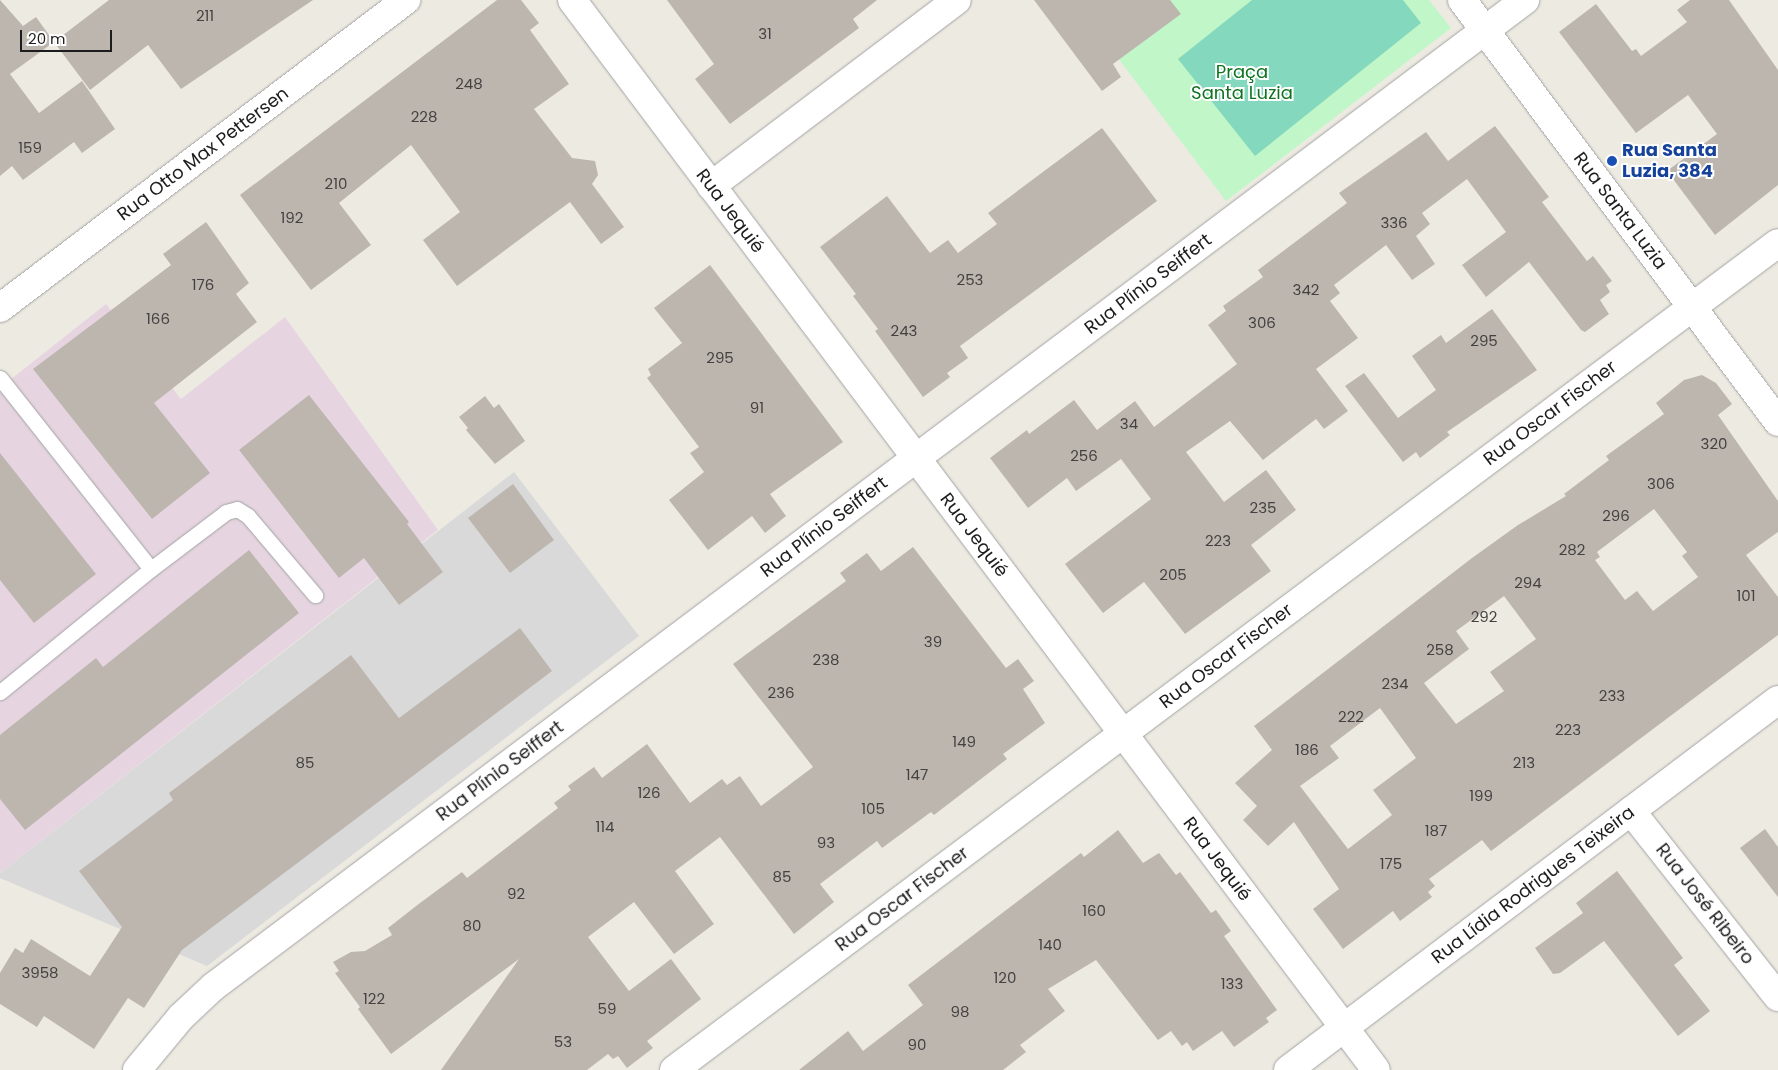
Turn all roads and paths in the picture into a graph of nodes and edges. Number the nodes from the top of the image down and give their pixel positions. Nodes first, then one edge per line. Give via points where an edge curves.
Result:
1 (406, 0) edge
2 (572, 0) edge
3 (957, 0) edge
4 (1462, 0) edge
5 (1525, 0) edge
6 (1485, 30) junction
7 (711, 186) junction
8 (1778, 243) edge
9 (1692, 307) junction
10 (0, 308) edge
11 (0, 378) edge
12 (1778, 422) edge
13 (916, 458) junction
14 (151, 569) junction
15 (315, 595) dead end
16 (0, 692) edge
17 (1778, 700) edge
18 (1123, 733) junction
19 (1631, 811) junction
20 (1778, 997) edge
21 (1344, 1028) junction
22 (137, 1070) edge
23 (674, 1070) edge
24 (1288, 1070) edge
25 (1376, 1070) edge

1 - 10 street, Rua Otto Max Pettersen
2 - 7 street, Rua Jequié
3 - 7 street
4 - 6 street, Rua Santa Luzia
5 - 6 street, Rua Plínio Seiffert
6 - 9 street, Rua Santa Luzia
6 - 13 street, Rua Plínio Seiffert
7 - 13 street, Rua Jequié
8 - 9 street, Rua Oscar Fischer
9 - 12 street, Rua Santa Luzia
9 - 18 street, Rua Oscar Fischer
11 - 14 lane
13 - 18 street, Rua Jequié
13 - 22 street, Rua Plínio Seiffert via 213,987 181,1017
14 - 15 lane via 226,512 237,510 248,516
14 - 16 lane
17 - 19 street, Rua Lídia Rodrigues Teixeira
18 - 21 street, Rua Jequié
18 - 23 street, Rua Oscar Fischer
19 - 20 street, Rua José Ribeiro
19 - 21 street, Rua Lídia Rodrigues Teixeira
21 - 24 street, Rua Lídia Rodrigues Teixeira
21 - 25 street, Rua Jequié

